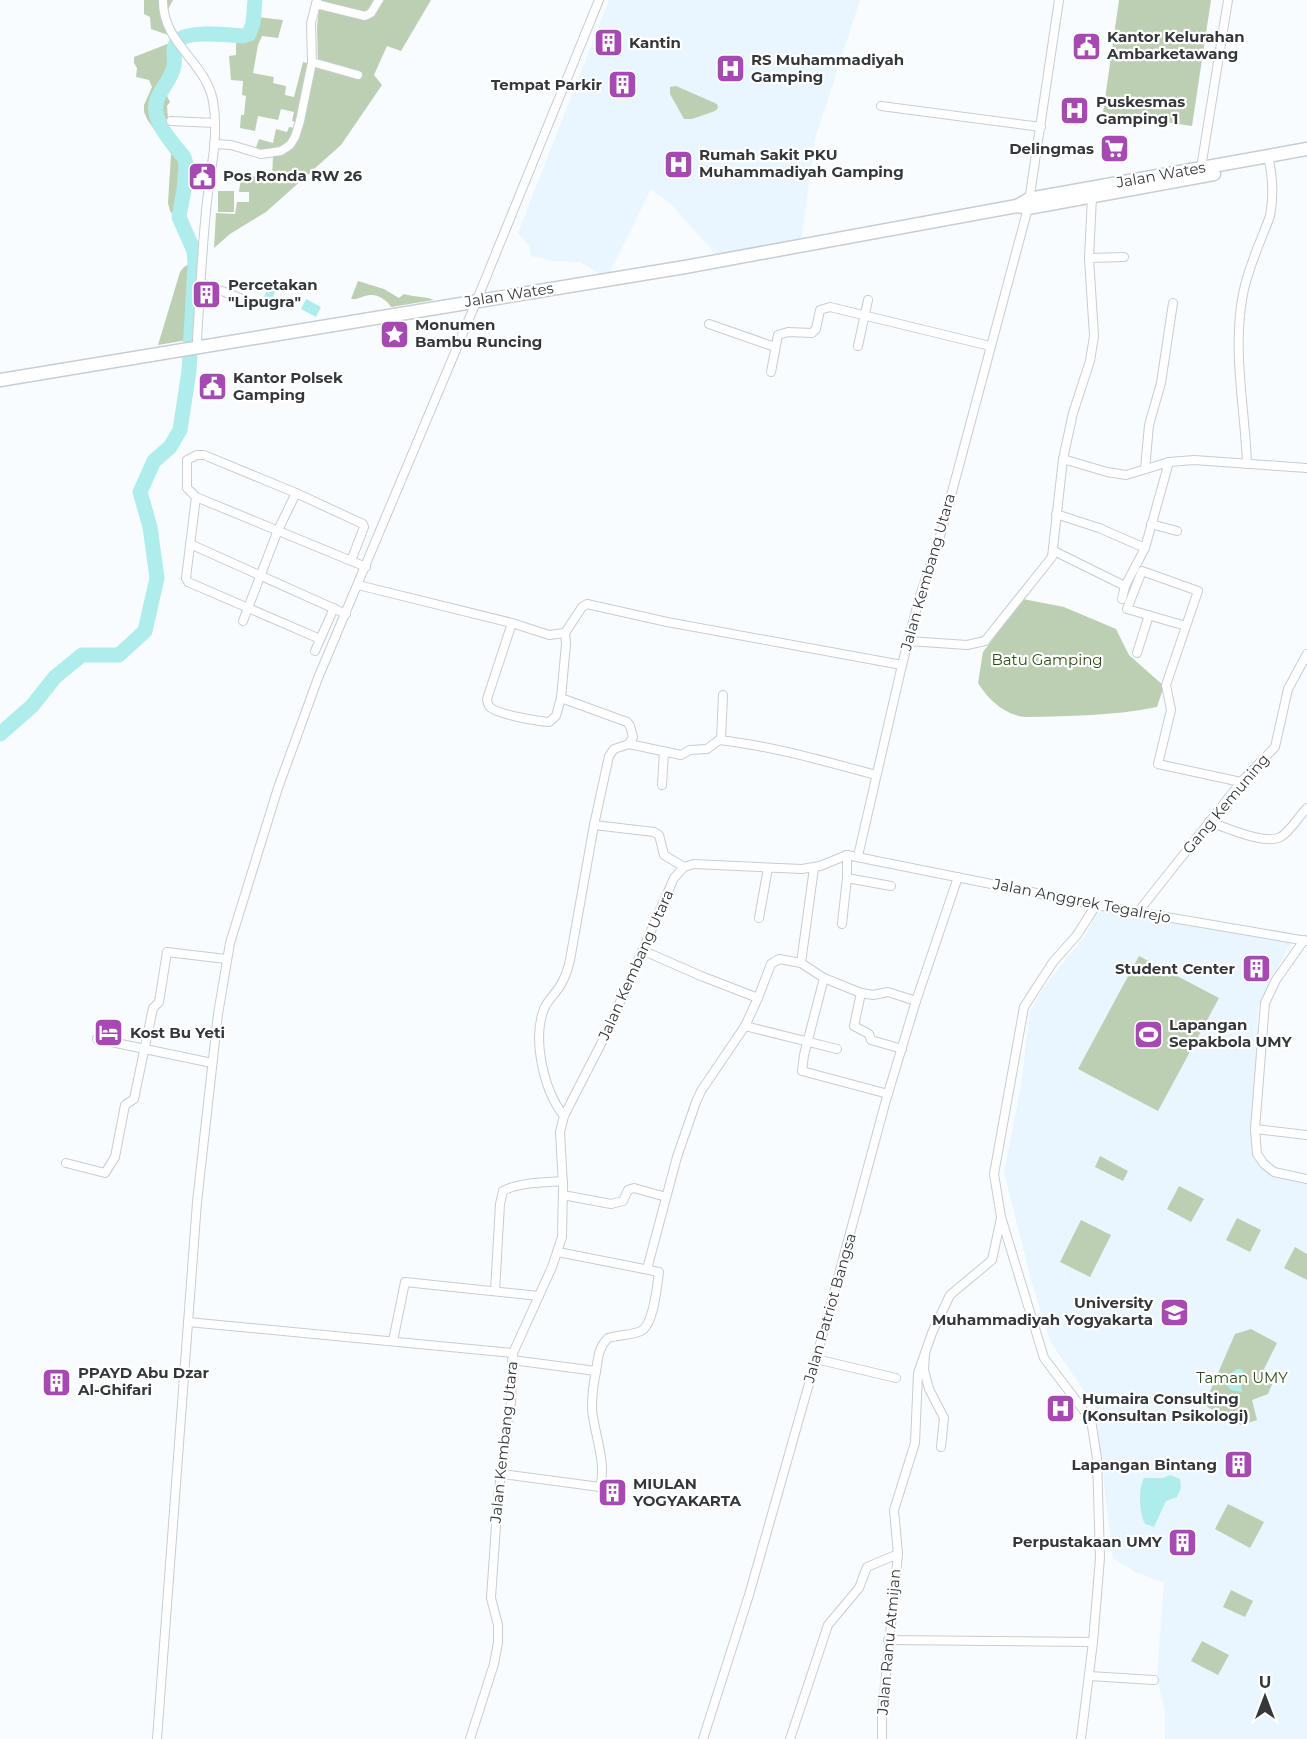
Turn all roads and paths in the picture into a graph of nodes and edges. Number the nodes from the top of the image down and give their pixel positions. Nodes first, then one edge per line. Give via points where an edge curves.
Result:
1 (163, 0) edge
2 (379, 0) edge
3 (599, 0) edge
4 (1059, 0) edge
5 (1228, 0) edge
6 (316, 2) edge
7 (312, 62) junction
8 (358, 75) dead end
9 (881, 106) dead end
10 (171, 121) dead end
11 (214, 123) junction
12 (1041, 127) junction
13 (214, 144) junction
14 (1307, 149) edge
15 (1307, 157) edge
16 (1269, 160) junction
17 (1201, 168) junction
18 (1092, 197) junction
19 (1025, 205) junction
20 (1124, 257) dead end
21 (1089, 258) junction
22 (201, 283) junction
23 (240, 298) dead end
24 (476, 300) junction
25 (868, 300) dead end
26 (1173, 303) dead end
27 (865, 314) junction
28 (709, 324) dead end
29 (858, 346) dead end
30 (990, 346) junction
31 (775, 347) junction
32 (195, 348) junction
33 (771, 372) dead end
34 (0, 380) edge
35 (1063, 459) junction
36 (1169, 462) junction
37 (1247, 464) junction
38 (1307, 468) edge
39 (1145, 469) junction
40 (296, 492) junction
41 (196, 497) junction
42 (1056, 514) junction
43 (1152, 524) junction
44 (278, 530) junction
45 (1177, 531) dead end
46 (190, 544) junction
47 (1145, 548) junction
48 (1054, 551) junction
49 (351, 561) junction
50 (366, 567) junction
51 (261, 575) junction
52 (358, 585) junction
53 (1125, 586) junction
54 (1122, 599) dead end
55 (249, 607) junction
56 (334, 608) junction
57 (346, 614) junction
58 (1149, 615) junction
59 (243, 621) dead end
60 (512, 623) junction
61 (1186, 626) junction
62 (565, 633) junction
63 (320, 639) junction
64 (909, 641) junction
65 (315, 651) dead end
66 (1137, 653) dead end
67 (1307, 654) edge
68 (902, 664) junction
69 (723, 695) dead end
70 (561, 698) junction
71 (721, 740) junction
72 (629, 744) junction
73 (664, 752) junction
74 (876, 775) junction
75 (1241, 782) junction
76 (662, 785) dead end
77 (1307, 808) edge
78 (1209, 822) junction
79 (594, 825) junction
80 (847, 855) junction
81 (858, 856) junction
82 (684, 867) junction
83 (768, 868) junction
84 (814, 868) junction
85 (958, 877) junction
86 (847, 878) junction
87 (891, 886) dead end
88 (1096, 905) junction
89 (1138, 912) junction
90 (759, 918) dead end
91 (842, 924) dead end
92 (1306, 941) edge
93 (644, 951) junction
94 (226, 959) junction
95 (801, 963) junction
96 (824, 978) junction
97 (861, 993) junction
98 (758, 998) junction
99 (916, 1001) junction
100 (745, 1026) junction
101 (97, 1039) dead end
102 (808, 1042) junction
103 (146, 1049) junction
104 (902, 1049) junction
105 (837, 1050) dead end
106 (212, 1063) junction
107 (888, 1094) junction
108 (564, 1116) junction
109 (1255, 1129) junction
110 (1307, 1135) edge
111 (68, 1163) dead end
112 (1307, 1179) edge
113 (562, 1181) junction
114 (562, 1195) junction
115 (666, 1197) junction
116 (1001, 1216) junction
117 (558, 1252) junction
118 (647, 1269) junction
119 (495, 1291) junction
120 (539, 1296) junction
121 (188, 1322) junction
122 (393, 1341) junction
123 (925, 1353) junction
124 (513, 1357) junction
125 (816, 1359) junction
126 (596, 1371) junction
127 (896, 1378) dead end
128 (941, 1447) dead end
129 (502, 1474) junction
130 (897, 1550) junction
131 (888, 1640) junction
132 (1093, 1642) junction
133 (1089, 1676) junction
134 (1154, 1680) dead end
135 (157, 1739) edge
136 (470, 1739) edge
137 (703, 1739) edge
138 (790, 1739) edge
139 (882, 1739) edge
140 (1081, 1739) edge

1 - 11 street via 162,12 174,38 210,88
2 - 6 street via 365,16
3 - 24 street
4 - 12 street, Jalan Kembang Utara
5 - 17 street
6 - 7 street via 311,23
7 - 8 street
7 - 13 street via 300,121 290,146 261,154
9 - 12 street
10 - 11 street
11 - 13 street
12 - 19 street, Jalan Kembang Utara
13 - 22 street
14 - 16 highway, Jalan Wates
15 - 16 highway, Jalan Wates
16 - 17 highway, Jalan Wates
16 - 18 highway, Jalan Wates
16 - 37 street via 1273,191 1270,216 1243,292 1240,314 1239,358
17 - 19 highway, Jalan Wates
18 - 19 highway, Jalan Wates
18 - 21 street
19 - 24 highway, Jalan Wates via 685,267
19 - 30 street, Jalan Kembang Utara
20 - 21 street
21 - 35 street via 1094,336
22 - 23 street
22 - 32 street
24 - 32 highway, Jalan Wates
24 - 50 street
25 - 27 street
26 - 39 street via 1161,382 1149,425
27 - 29 street
27 - 30 street
27 - 31 street via 823,308 814,332 780,334
28 - 31 street
30 - 64 street, Jalan Kembang Utara
31 - 33 street
32 - 34 highway, Jalan Wates
35 - 39 street via 1126,476
35 - 42 street
36 - 37 street via 1194,459
36 - 39 street
36 - 43 street
37 - 38 street
40 - 41 street via 197,455 186,464 187,488
40 - 44 street
40 - 49 street via 363,524
41 - 44 street
41 - 46 street
42 - 47 street
42 - 48 street
43 - 45 street
43 - 47 street
44 - 49 street
44 - 51 street
46 - 51 street
46 - 55 street via 188,582
47 - 53 street
48 - 53 street
48 - 64 street via 1049,564 985,641 967,645
49 - 50 street
50 - 52 street
51 - 55 street
51 - 56 street
52 - 57 street
52 - 60 street
53 - 54 street
55 - 59 street
55 - 63 street
56 - 57 street
56 - 63 street
57 - 94 street via 278,788
58 - 61 street
58 - 61 street via 1127,609 1142,572 1198,591
58 - 66 street
60 - 62 street via 549,635
60 - 70 street via 488,705 494,710 549,722 556,716
61 - 75 street via 1166,685 1171,710 1158,764
62 - 68 street via 587,604
62 - 70 street
63 - 65 street
64 - 68 street, Jalan Kembang Utara
67 - 75 street, Gang Kemuning via 1288,689 1275,746
68 - 74 street, Jalan Kembang Utara
69 - 71 street
70 - 72 street via 627,722 633,736
71 - 73 street via 707,749 684,754
71 - 74 street via 795,753
72 - 73 street
72 - 79 street via 609,756
73 - 76 street
74 - 81 street, Jalan Kembang Utara
75 - 78 street, Gang Kemuning
77 - 78 street via 1282,836 1273,840
78 - 89 street, Gang Kemuning
79 - 82 street via 654,832 659,835 664,855
79 - 108 street via 570,960 564,980 544,1010 539,1042 542,1067
80 - 81 street
80 - 84 street
80 - 86 street
81 - 85 street, Jalan Anggrek Tegalrejo
82 - 83 street via 694,864
82 - 93 street, Jalan Kembang Utara via 674,878
83 - 84 street
83 - 90 street
84 - 95 street
85 - 88 street, Jalan Anggrek Tegalrejo
85 - 99 street, Jalan Patriot Bangsa
86 - 87 street
86 - 91 street
88 - 89 street, Jalan Anggrek Tegalrejo
88 - 116 street via 1024,1007 994,1172
89 - 92 street, Jalan Anggrek Tegalrejo
92 - 109 street via 1276,980 1264,1004
93 - 98 street
93 - 108 street, Jalan Kembang Utara
94 - 103 street via 167,952
94 - 106 street
95 - 96 street
95 - 98 street via 779,959 773,962
96 - 97 street
96 - 102 street
97 - 99 street via 888,992
97 - 104 street via 854,1026 870,1034 871,1040
98 - 100 street
99 - 104 street, Jalan Patriot Bangsa
100 - 102 street
100 - 115 street via 701,1091
101 - 103 street
102 - 105 street
102 - 107 street via 804,1072
103 - 106 street
103 - 111 street via 134,1099 125,1105 115,1157 106,1172
104 - 107 street, Jalan Patriot Bangsa
106 - 121 street
107 - 125 street, Jalan Patriot Bangsa
108 - 113 street, Jalan Kembang Utara via 560,1132
109 - 110 street
109 - 112 street via 1257,1154 1264,1164 1274,1172
113 - 114 street, Jalan Kembang Utara
113 - 119 street via 503,1191
114 - 115 street via 613,1204 623,1201 628,1190 634,1188
114 - 117 street, Jalan Kembang Utara
115 - 118 street
116 - 123 street via 992,1260 950,1295
116 - 132 street via 1044,1358 1091,1420 1097,1458 1100,1558
117 - 118 street
117 - 120 street, Jalan Kembang Utara
118 - 126 street via 659,1272 647,1327 608,1338 598,1353
119 - 120 street
119 - 122 street via 405,1282
120 - 124 street, Jalan Kembang Utara
121 - 122 street
121 - 135 street
122 - 124 street
123 - 128 street via 929,1389 944,1418
123 - 130 street, Jalan Ranu Atmijan via 917,1383 915,1443 894,1510
124 - 126 street
124 - 129 street, Jalan Kembang Utara
125 - 127 street
125 - 137 street, Jalan Patriot Bangsa via 749,1596
126 - 129 street via 592,1410 601,1464 600,1487
129 - 136 street, Jalan Kembang Utara via 491,1598 498,1643
130 - 131 street, Jalan Ranu Atmijan
130 - 138 street via 867,1567 859,1588 828,1624
131 - 132 street
131 - 139 street, Jalan Ranu Atmijan
132 - 133 street
133 - 134 street
133 - 140 street

